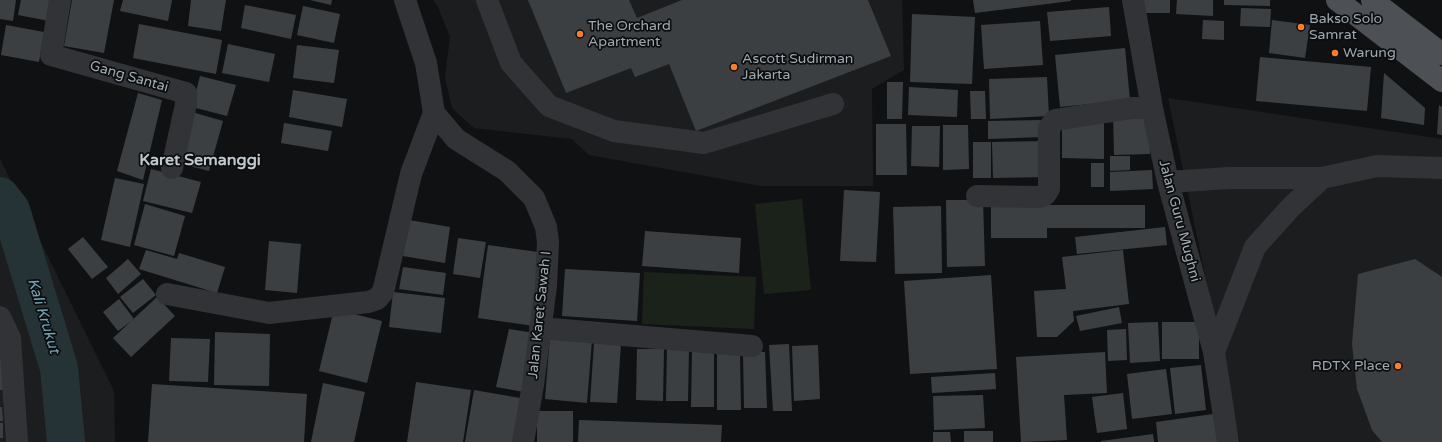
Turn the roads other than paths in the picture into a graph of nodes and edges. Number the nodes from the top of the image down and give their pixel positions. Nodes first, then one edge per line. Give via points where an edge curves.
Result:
1 (60, 0) edge
2 (405, 0) edge
3 (487, 0) edge
4 (1134, 0) edge
5 (1337, 0) edge
6 (1372, 0) edge
7 (1442, 54) edge
8 (1442, 81) edge
9 (833, 104) dead end
10 (1152, 108) junction
11 (434, 113) junction
12 (172, 168) dead end
13 (1442, 168) edge
14 (1322, 178) junction
15 (1168, 182) junction
16 (977, 196) dead end
17 (167, 294) dead end
18 (0, 317) edge
19 (540, 328) junction
20 (752, 346) dead end
21 (1214, 352) junction
22 (17, 442) edge
23 (523, 442) edge
24 (1228, 442) edge

1 - 12 street, Gang Santai via 52,55 186,93 186,104
2 - 11 street via 426,63
3 - 9 street via 512,63 549,106 614,131 704,143
4 - 10 street, Jalan Guru Mughni
5 - 8 main road
6 - 7 main road
10 - 15 street, Jalan Guru Mughni
10 - 16 street via 1132,108 1054,120 1049,128 1048,189 1045,195
11 - 17 street via 411,174 383,292 376,299 269,313
11 - 19 street, Jalan Karet Sawah I via 456,139 506,171 534,198 546,227 548,242 546,286
13 - 14 street via 1377,166
14 - 15 street via 1229,178
14 - 21 street via 1290,207 1255,247
15 - 21 street, Jalan Guru Mughni
18 - 22 street via 10,338
19 - 20 street
19 - 23 street, Jalan Karet Sawah I
21 - 24 street, Jalan Guru Mughni

